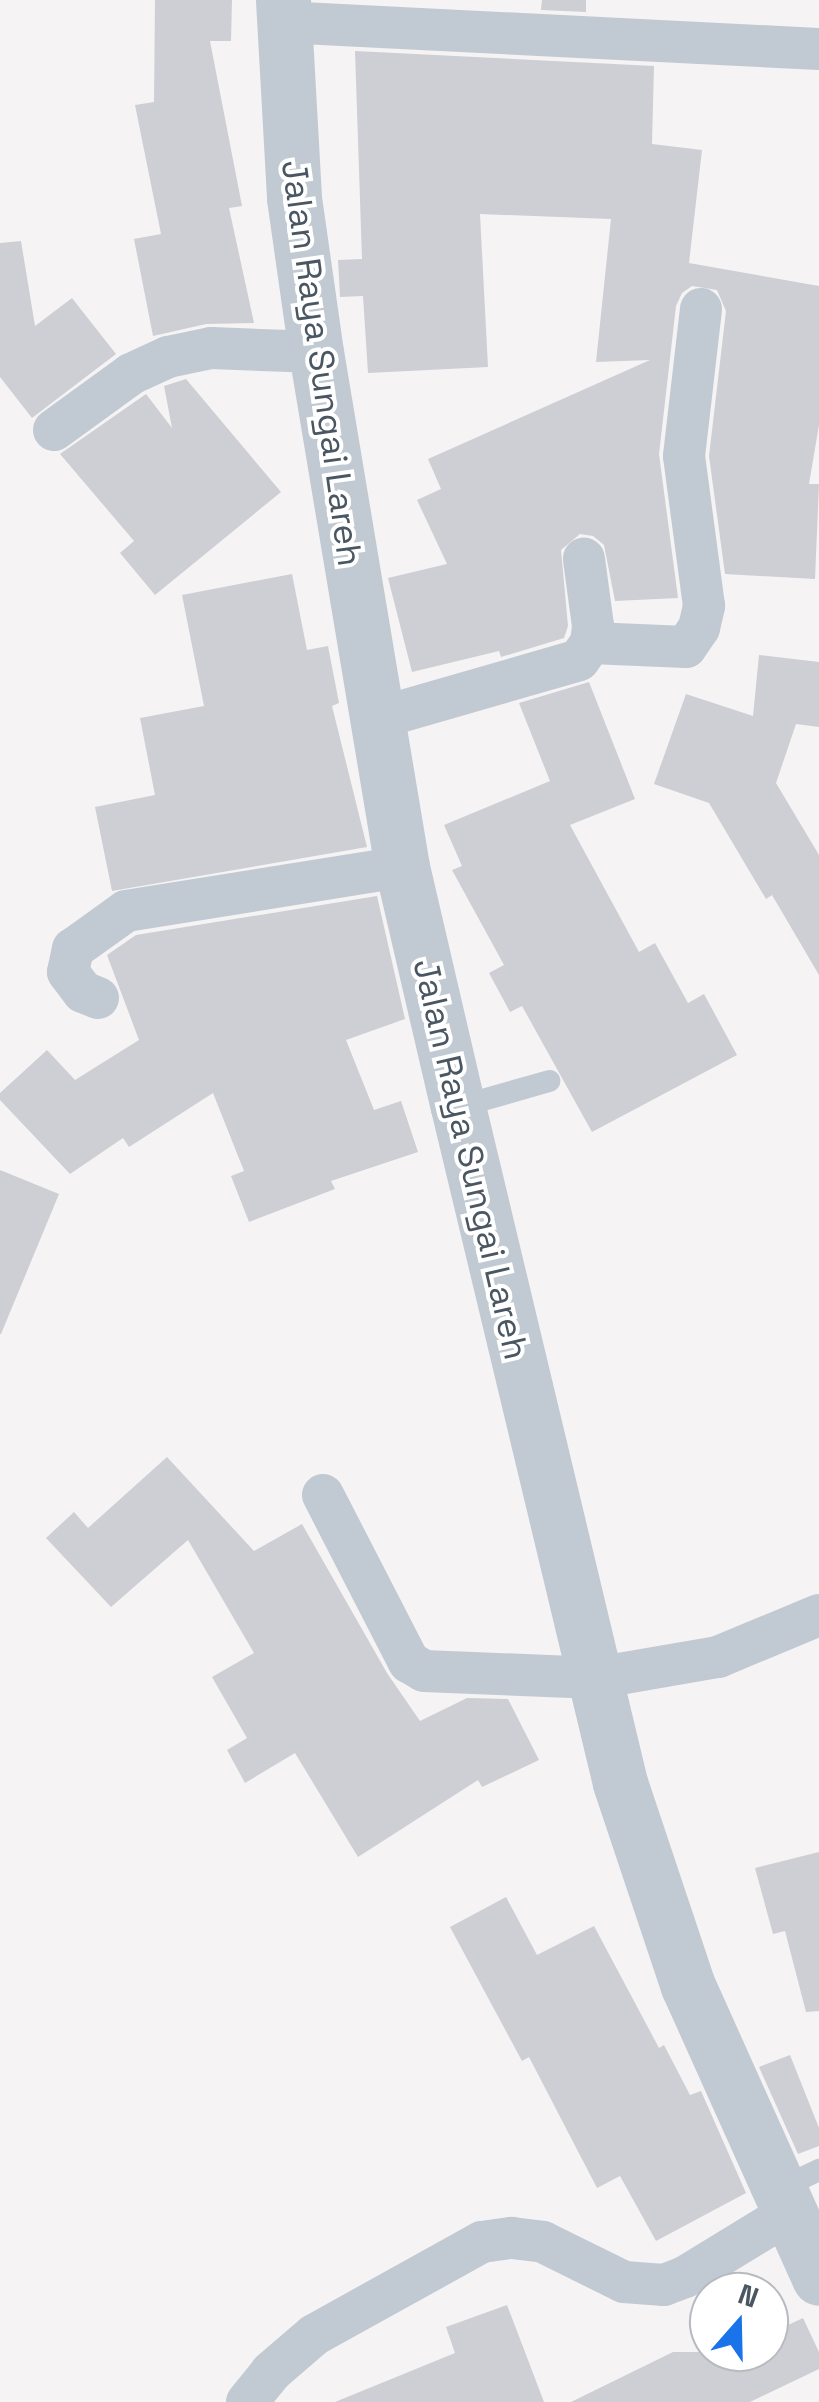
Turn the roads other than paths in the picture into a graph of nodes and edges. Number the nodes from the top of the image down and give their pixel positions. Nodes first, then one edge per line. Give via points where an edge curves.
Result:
1 (282, 11) edge
2 (819, 49) edge
3 (701, 309) dead end
4 (316, 352) junction
5 (54, 430) dead end
6 (584, 559) dead end
7 (592, 643) junction
8 (375, 719) junction
9 (402, 866) junction
10 (98, 998) dead end
11 (549, 1081) dead end
12 (458, 1107) junction
13 (323, 1495) dead end
14 (819, 1616) edge
15 (596, 1678) junction
16 (795, 2192) edge
17 (819, 2278) edge
18 (247, 2402) edge

1 - 2 street
1 - 4 street, Jalan Raya Sungai Lareh via 294,198
3 - 7 street via 684,456 704,606 700,628 686,647
4 - 5 street via 211,348 168,357 132,374
4 - 8 street, Jalan Raya Sungai Lareh
6 - 7 street
7 - 8 street via 580,660
8 - 9 street, Jalan Raya Sungai Lareh
9 - 10 street via 126,911 74,949 68,972 82,992
9 - 12 street, Jalan Raya Sungai Lareh
11 - 12 lane
12 - 15 street, Jalan Raya Sungai Lareh
13 - 15 street via 415,1667
14 - 15 street via 718,1657
15 - 16 street, Jalan Raya Sungai Lareh via 620,1784 688,1986
16 - 17 street, Jalan Raya Sungai Lareh
16 - 18 street via 685,2277 664,2285 624,2282 544,2242 482,2242 314,2335

